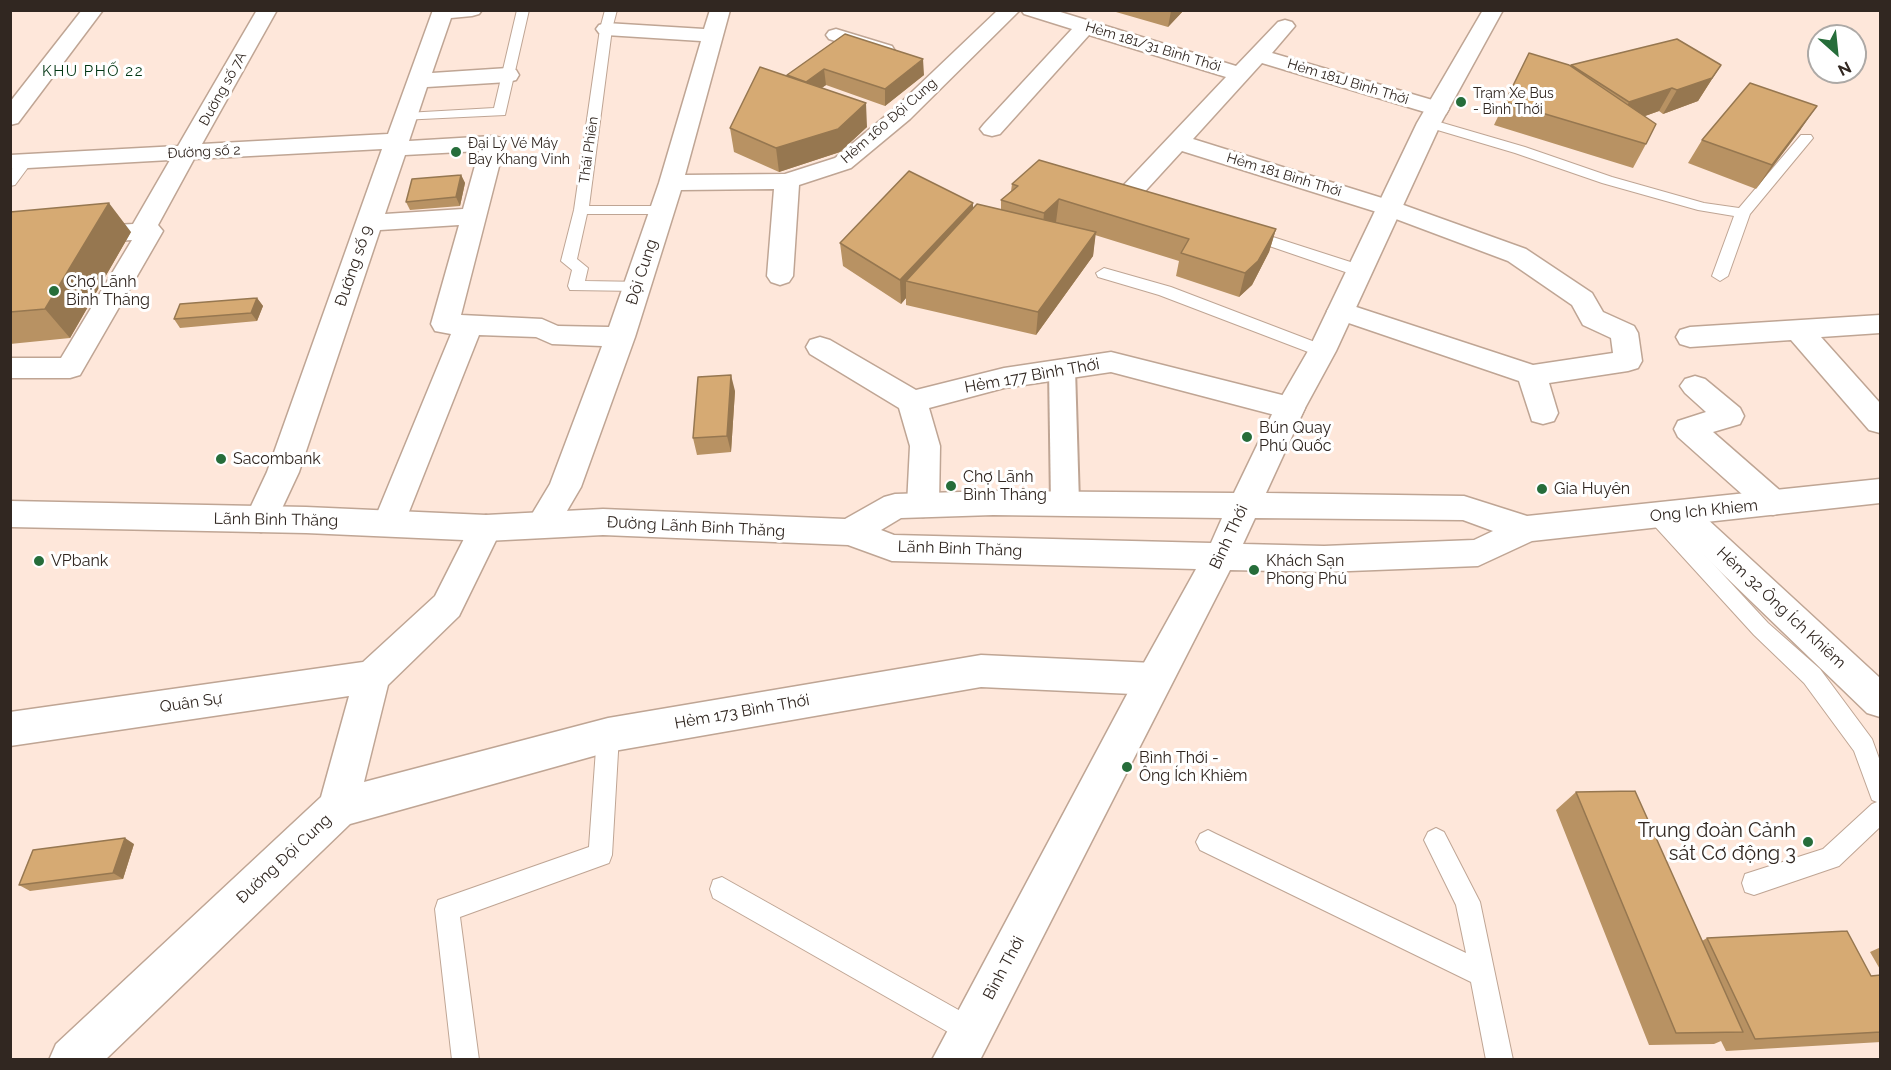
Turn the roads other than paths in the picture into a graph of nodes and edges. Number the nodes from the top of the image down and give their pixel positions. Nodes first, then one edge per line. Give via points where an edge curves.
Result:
1 (93, 10) edge
2 (267, 10) edge
3 (472, 10) edge
4 (523, 10) edge
5 (1010, 10) edge
6 (1031, 10) edge
7 (443, 11) edge
8 (1493, 11) edge
9 (609, 20) edge
10 (716, 23) edge
11 (1285, 26) dead end
12 (1085, 27) junction
13 (836, 35) dead end
14 (1257, 55) junction
15 (902, 57) edge
16 (924, 65) dead end
17 (945, 72) junction
18 (1240, 74) junction
19 (508, 75) junction
20 (418, 81) junction
21 (1433, 116) junction
22 (406, 117) junction
23 (10, 118) edge
24 (992, 129) dead end
25 (1806, 138) edge
26 (1179, 142) junction
27 (396, 145) junction
28 (188, 153) junction
29 (18, 162) edge
30 (788, 180) junction
31 (10, 182) edge
32 (671, 183) junction
33 (1134, 196) edge
34 (1389, 208) junction
35 (581, 210) junction
36 (662, 210) junction
37 (1743, 213) junction
38 (473, 216) junction
39 (369, 223) junction
40 (142, 230) junction
41 (1239, 230) edge
42 (10, 239) edge
43 (1360, 271) junction
44 (1104, 273) dead end
45 (780, 276) dead end
46 (1720, 276) dead end
47 (638, 286) junction
48 (1341, 311) junction
49 (1880, 324) edge
50 (469, 325) junction
51 (1798, 330) junction
52 (621, 337) junction
53 (1690, 337) dead end
54 (820, 347) dead end
55 (1322, 351) junction
56 (10, 368) edge
57 (1062, 369) junction
58 (1532, 375) junction
59 (1695, 386) dead end
60 (912, 402) junction
61 (1290, 408) junction
62 (1543, 413) dead end
63 (1881, 422) edge
64 (1881, 491) edge
65 (1065, 503) junction
66 (1773, 503) junction
67 (922, 505) junction
68 (1244, 505) junction
69 (10, 514) edge
70 (1669, 515) junction
71 (261, 519) junction
72 (389, 523) junction
73 (542, 524) junction
74 (486, 528) junction
75 (1527, 529) junction
76 (850, 532) junction
77 (1221, 556) junction
78 (372, 677) junction
79 (1154, 680) junction
80 (1881, 701) edge
81 (10, 729) edge
82 (608, 735) junction
83 (1881, 792) edge
84 (338, 808) junction
85 (1881, 812) edge
86 (1436, 840) dead end
87 (1208, 842) dead end
88 (1754, 883) dead end
89 (722, 889) dead end
90 (1484, 975) junction
91 (963, 1045) edge
92 (72, 1059) edge
93 (466, 1059) edge
94 (1500, 1059) edge

1 - 23 street
2 - 28 street, Đường số 7A
3 - 7 street
4 - 19 lane
5 - 17 street, Hẻm 160 Đội Cung
6 - 12 street, Hẻm 181/31 Bình Thới
7 - 20 street, Đường số 9
8 - 21 street, Bình Thới
9 - 10 street
9 - 35 lane, Thái Phiên
10 - 32 street, Đội Cung
11 - 14 street
12 - 18 street, Hẻm 181/31 Bình Thới
12 - 24 street
13 - 15 street
14 - 18 street
14 - 21 street, Hẻm 181J Bình Thới
16 - 17 street
17 - 30 street, Hẻm 160 Đội Cung via 843,164
18 - 26 street
19 - 20 street
19 - 22 lane via 500,112
20 - 22 street, Đường số 9
21 - 34 street, Bình Thới
21 - 37 lane via 1607,180 1703,207
22 - 27 street, Đường số 9
25 - 37 lane
26 - 33 street
26 - 34 street, Hẻm 181 Bình Thới
27 - 28 street, Đường số 2
27 - 38 street, Đường số 2 via 493,143
27 - 39 street, Đường số 9
28 - 29 street, Đường số 2
28 - 40 street, Đường số 7A
29 - 31 lane
30 - 32 street, Hẻm 160 Đội Cung
30 - 45 street
32 - 36 street, Đội Cung
34 - 43 street, Bình Thới
34 - 58 street, Hẻm 181 Bình Thới via 1517,255 1582,299 1593,318 1624,333 1628,361
35 - 36 lane
35 - 47 lane, Thái Phiên via 570,261 580,268 576,286
36 - 47 street, Đội Cung
37 - 46 lane
38 - 39 street
38 - 50 street via 445,324
39 - 71 street, Đường số 9 via 283,472
40 - 42 street
40 - 56 street via 150,231 70,368
41 - 43 lane
43 - 48 street, Bình Thới
44 - 55 lane via 1165,291
47 - 52 street, Đội Cung
48 - 55 street, Bình Thới
48 - 58 street
49 - 51 street
50 - 52 street via 542,328 552,335
50 - 72 street
51 - 53 street
51 - 63 street
52 - 73 street, Đội Cung via 566,487
54 - 60 street
55 - 61 street, Bình Thới
57 - 60 street, Hẻm 177 Bình Thới via 1004,378
57 - 61 street, Hẻm 177 Bình Thới via 1111,362
57 - 65 street
58 - 62 street
59 - 66 street via 1729,416 1689,429
60 - 67 street via 925,446
61 - 68 street, Bình Thới
64 - 66 street, Ong Ich Khiem
65 - 67 street
65 - 68 street
66 - 70 street, Ong Ich Khiem
67 - 76 street via 895,506
68 - 75 street, Ong Ich Khiem via 1464,508
68 - 77 street, Bình Thới
69 - 71 street, Lãnh Binh Thăng
70 - 75 street, Ong Ich Khiem
70 - 80 street, Hẻm 32 Ông Ích Khiêm
70 - 83 lane via 1761,629 1812,676 1864,746
71 - 72 street, Lãnh Binh Thăng
72 - 74 street, Lãnh Binh Thăng
73 - 74 street, Lãnh Binh Thăng
73 - 76 street, Đường Lãnh Binh Thăng via 603,522
74 - 78 street via 447,606
75 - 77 street, Ong Ich Khiem via 1478,553 1324,559
76 - 77 street, Lãnh Binh Thăng via 892,548
77 - 79 street, Bình Thới
78 - 81 street, Quân Sự
78 - 84 street, Đường Đội Cung
79 - 82 street, Hẻm 173 Bình Thới via 981,671
79 - 91 street, Bình Thới
82 - 84 street, Hẻm 173 Bình Thới
82 - 93 lane via 600,855 447,909
84 - 92 street, Đường Đội Cung
85 - 88 lane via 1830,858
86 - 90 lane via 1468,902
87 - 90 lane
89 - 91 lane
90 - 94 lane

